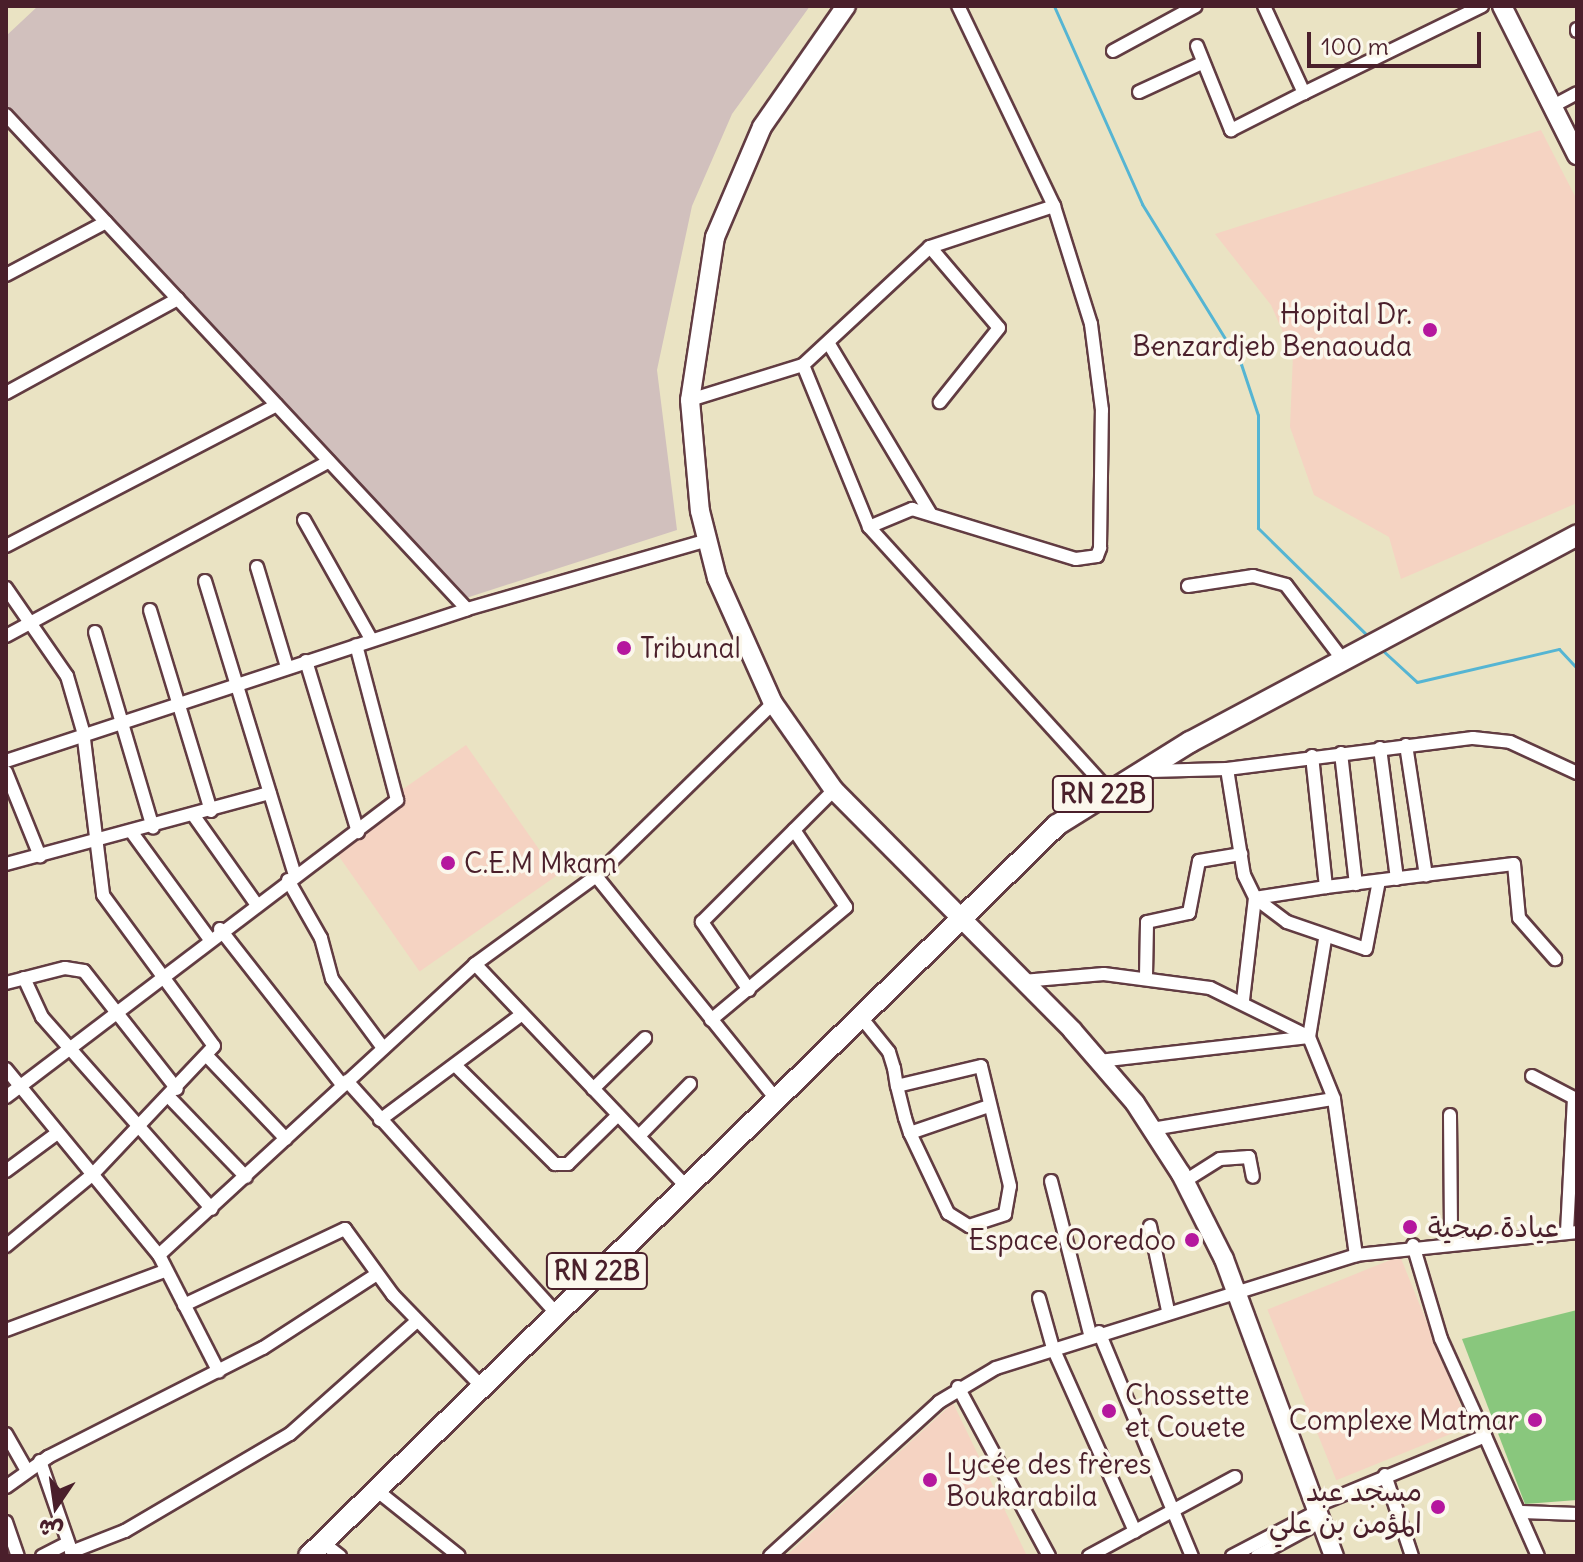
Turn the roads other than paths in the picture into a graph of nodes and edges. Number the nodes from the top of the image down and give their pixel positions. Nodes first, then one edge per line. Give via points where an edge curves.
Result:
1 (846, 6) edge
2 (958, 6) edge
3 (1196, 6) edge
4 (1264, 6) edge
5 (1482, 6) edge
6 (1502, 6) edge
7 (1197, 46) dead end
8 (1113, 51) dead end
9 (1202, 63) junction
10 (1139, 92) dead end
11 (1304, 93) junction
12 (1577, 93) edge
13 (1553, 106) junction
14 (6, 115) edge
15 (1577, 155) edge
16 (1054, 206) junction
17 (106, 222) junction
18 (930, 247) junction
19 (6, 275) edge
20 (178, 299) junction
21 (829, 344) junction
22 (803, 365) junction
23 (6, 393) edge
24 (690, 400) junction
25 (940, 402) dead end
26 (277, 405) junction
27 (329, 461) junction
28 (930, 513) junction
29 (304, 520) dead end
30 (869, 527) junction
31 (1577, 535) edge
32 (708, 540) junction
33 (6, 546) edge
34 (257, 567) dead end
35 (205, 581) dead end
36 (1188, 586) dead end
37 (6, 588) edge
38 (467, 609) junction
39 (150, 610) dead end
40 (36, 622) junction
41 (95, 632) dead end
42 (6, 636) edge
43 (371, 639) junction
44 (356, 645) junction
45 (1350, 656) junction
46 (306, 661) junction
47 (287, 667) junction
48 (235, 683) junction
49 (180, 701) junction
50 (773, 703) junction
51 (121, 719) junction
52 (83, 731) junction
53 (1406, 745) junction
54 (1380, 748) junction
55 (1341, 753) junction
56 (1312, 756) junction
57 (6, 761) edge
58 (1227, 769) junction
59 (6, 772) edge
60 (1139, 772) junction
61 (1577, 773) edge
62 (834, 790) junction
63 (1108, 790) junction
64 (270, 793) junction
65 (211, 811) junction
66 (194, 816) junction
67 (153, 828) junction
68 (794, 830) junction
69 (358, 832) junction
70 (133, 834) junction
71 (96, 843) junction
72 (1241, 854) junction
73 (40, 856) junction
74 (6, 864) edge
75 (1426, 875) junction
76 (596, 876) junction
77 (291, 878) junction
78 (1397, 879) junction
79 (1379, 881) junction
80 (1356, 884) junction
81 (1326, 887) junction
82 (1255, 898) junction
83 (255, 902) junction
84 (958, 920) junction
85 (220, 929) junction
86 (208, 937) junction
87 (1325, 939) junction
88 (1555, 959) dead end
89 (475, 964) junction
90 (164, 973) junction
91 (1146, 976) junction
92 (24, 978) junction
93 (1023, 981) junction
94 (6, 983) edge
95 (749, 990) junction
96 (1243, 1000) junction
97 (116, 1010) junction
98 (522, 1014) junction
99 (860, 1016) junction
100 (711, 1020) junction
101 (1309, 1037) junction
102 (645, 1038) dead end
103 (69, 1048) junction
104 (383, 1048) junction
105 (208, 1057) junction
106 (1099, 1061) junction
107 (455, 1065) junction
108 (6, 1069) edge
109 (1532, 1076) dead end
110 (345, 1084) junction
111 (690, 1084) dead end
112 (897, 1086) junction
113 (21, 1087) junction
114 (593, 1089) junction
115 (173, 1093) junction
116 (6, 1097) edge
117 (776, 1099) junction
118 (1334, 1099) junction
119 (989, 1106) junction
120 (618, 1115) junction
121 (1450, 1115) dead end
122 (380, 1120) junction
123 (1152, 1129) junction
124 (136, 1130) junction
125 (910, 1133) junction
126 (56, 1134) junction
127 (639, 1136) junction
128 (286, 1139) junction
129 (6, 1171) edge
130 (92, 1175) junction
131 (246, 1177) junction
132 (1253, 1177) dead end
133 (1051, 1181) dead end
134 (1185, 1181) junction
135 (685, 1185) junction
136 (212, 1209) junction
137 (1150, 1226) dead end
138 (1572, 1232) edge
139 (1451, 1240) junction
140 (1413, 1245) junction
141 (6, 1246) edge
142 (159, 1255) junction
143 (1356, 1255) junction
144 (165, 1271) junction
145 (377, 1274) junction
146 (1235, 1290) junction
147 (1039, 1298) dead end
148 (184, 1305) junction
149 (1168, 1311) junction
150 (556, 1313) junction
151 (417, 1321) junction
152 (6, 1330) edge
153 (1094, 1333) junction
154 (1053, 1348) junction
155 (219, 1372) junction
156 (958, 1387) junction
157 (483, 1388) junction
158 (6, 1434) edge
159 (1485, 1436) junction
160 (40, 1461) junction
161 (26, 1469) junction
162 (1385, 1475) junction
163 (1235, 1477) dead end
164 (6, 1487) edge
165 (375, 1489) junction
166 (1171, 1506) junction
167 (1522, 1512) junction
168 (1316, 1513) junction
169 (1577, 1514) edge
170 (6, 1522) edge
171 (1135, 1531) junction
172 (316, 1549) edge
173 (71, 1550) edge
174 (18, 1556) edge
175 (42, 1556) edge
176 (340, 1556) edge
177 (459, 1556) edge
178 (770, 1556) edge
179 (1049, 1556) edge
180 (1089, 1556) edge
181 (1192, 1556) edge
182 (1232, 1556) edge
183 (1257, 1556) edge
184 (1334, 1556) edge
185 (1412, 1556) edge
186 (1538, 1556) edge

1 - 24 main road via 797,67 732,187 704,286
2 - 16 street
3 - 8 street
4 - 11 street
5 - 11 street
6 - 13 main road
7 - 9 street
9 - 10 street
9 - 11 street via 1231,130
12 - 13 street
13 - 15 main road
14 - 17 street
16 - 18 street
16 - 28 street via 1091,324 1102,410 1097,556 1076,559
17 - 19 street
17 - 20 street
18 - 21 street
18 - 25 street via 999,328
20 - 23 street
20 - 26 street
21 - 22 street
21 - 28 street
22 - 24 street
22 - 30 street
24 - 32 main road
26 - 27 street
26 - 33 street
27 - 38 street
27 - 40 street
28 - 30 street via 898,510
29 - 43 street
30 - 63 street
31 - 45 main road, RN 22B
32 - 38 street
32 - 50 main road via 746,652
34 - 47 street
35 - 48 street
36 - 45 street via 1253,576 1286,585
37 - 40 street
38 - 43 street
39 - 49 street
40 - 42 street
40 - 52 street via 67,676
41 - 51 street
43 - 44 street
44 - 46 street
44 - 69 street via 400,791
45 - 60 main road, RN 22B
46 - 47 street
46 - 69 street
47 - 48 street
48 - 49 street
48 - 64 street
49 - 51 street
49 - 65 street
50 - 62 main road
50 - 76 street
51 - 52 street
51 - 67 street
52 - 57 street
52 - 71 street
53 - 54 street
53 - 61 street via 1496,739
53 - 75 street
54 - 55 street
54 - 78 street
55 - 56 street
55 - 80 street
56 - 58 street
56 - 81 street
58 - 60 street
58 - 72 street
59 - 73 street
60 - 63 main road, RN 22B
62 - 68 street
62 - 84 main road
63 - 84 main road, RN 22B via 1057,825
64 - 65 street
64 - 77 street
65 - 66 street
66 - 67 street
66 - 83 street
67 - 70 street
68 - 95 street via 702,922
68 - 95 street via 846,907
69 - 77 street
70 - 71 street
70 - 86 street
71 - 73 street
71 - 90 street via 103,895
72 - 82 street
72 - 91 street via 1194,864 1189,913 1147,922
73 - 74 street
75 - 78 street
75 - 88 street via 1514,864 1519,918
76 - 89 street
76 - 100 street
77 - 83 street
77 - 104 street via 321,938 332,979
78 - 79 street
79 - 80 street
79 - 87 street via 1371,945
80 - 81 street
81 - 82 street
82 - 87 street
82 - 96 street
83 - 85 street
84 - 93 main road
84 - 99 main road, RN 22B
85 - 86 street
85 - 110 street
86 - 90 street
87 - 101 street
89 - 98 street
89 - 104 street
90 - 97 street
90 - 105 street via 213,1043
91 - 93 street
91 - 96 street
92 - 94 street
92 - 97 street via 76,967
92 - 103 street via 42,1017
93 - 106 main road
95 - 100 street
96 - 101 street
97 - 103 street
97 - 115 street
98 - 107 street
98 - 114 street
99 - 112 street via 889,1052
99 - 117 main road, RN 22B
100 - 117 street
101 - 106 street
101 - 118 street
102 - 114 street
103 - 113 street
103 - 124 street
104 - 110 street
105 - 115 street
105 - 128 street
106 - 123 main road
107 - 120 street via 555,1164 568,1164
107 - 122 street
108 - 113 street
109 - 138 street via 1574,1098
110 - 122 street
110 - 128 street
111 - 127 street
112 - 119 street via 976,1064 986,1078
112 - 125 street
113 - 116 street
113 - 126 street
114 - 120 street
115 - 124 street
115 - 131 street
117 - 135 main road, RN 22B
118 - 123 street
118 - 143 street
119 - 125 street
119 - 125 street via 1012,1200 987,1221 956,1223
120 - 127 street
121 - 139 street
122 - 150 street
123 - 134 main road
124 - 130 street
124 - 136 street
126 - 129 street
126 - 130 street
127 - 135 street
128 - 131 street
130 - 141 street
130 - 142 street
131 - 136 street
132 - 134 street via 1249,1157 1220,1159
133 - 153 street
134 - 146 main road
135 - 150 main road, RN 22B
136 - 142 street
137 - 149 street
138 - 139 street
139 - 140 street
140 - 143 street
140 - 159 street via 1441,1339
142 - 144 street
143 - 146 street
144 - 148 street
144 - 152 street
145 - 148 street via 349,1232 335,1230
145 - 151 street
145 - 155 street
146 - 149 street
146 - 168 main road
147 - 154 street
148 - 155 street
149 - 153 street
150 - 157 main road, RN 22B
151 - 157 street
151 - 173 street via 290,1434 125,1531
153 - 154 street
153 - 166 street
154 - 156 street
154 - 171 street
155 - 160 street
156 - 178 street
156 - 179 street
157 - 165 main road, RN 22B
158 - 161 street
159 - 162 street
159 - 167 street
160 - 161 street
160 - 173 street
161 - 164 street
162 - 168 street
162 - 185 street
163 - 166 street
165 - 172 main road, RN 22B
165 - 177 street
166 - 171 street
166 - 181 street
167 - 169 street
167 - 186 street
168 - 182 street
168 - 183 street
168 - 184 main road
170 - 174 street
171 - 180 street
172 - 176 street
173 - 175 street

